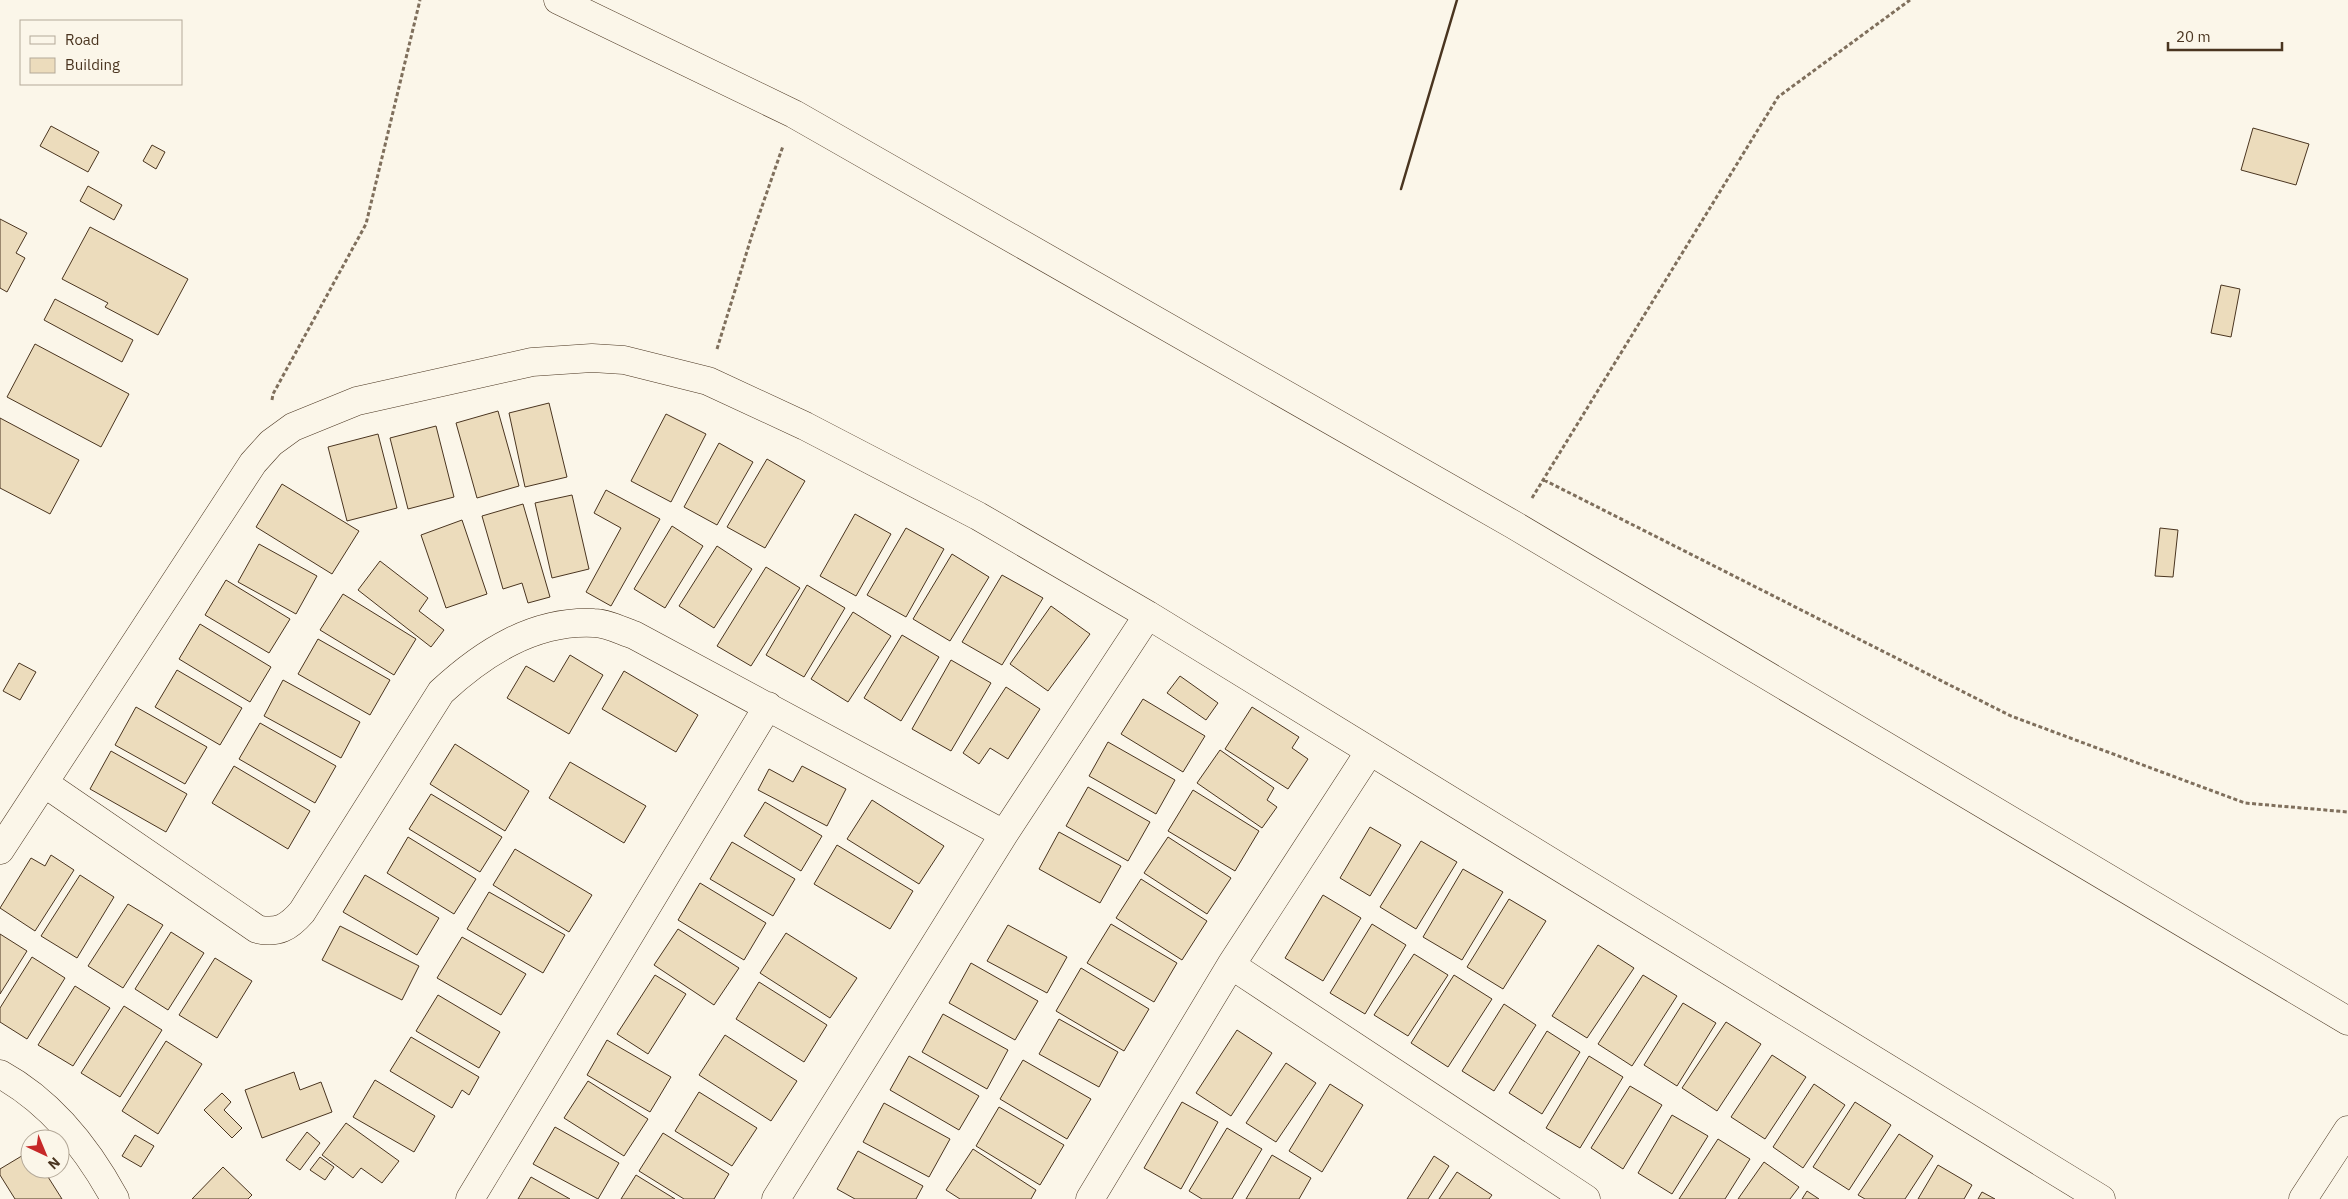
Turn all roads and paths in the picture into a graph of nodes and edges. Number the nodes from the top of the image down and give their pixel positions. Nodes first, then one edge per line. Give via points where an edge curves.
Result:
1 (420, 0) edge
2 (558, 0) edge
3 (1910, 0) edge
4 (794, 114) junction
5 (708, 381) junction
6 (271, 443) junction
7 (1544, 480) junction
8 (1514, 525) junction
9 (1148, 615) junction
10 (768, 706) junction
11 (1370, 751) junction
12 (44, 783) junction
13 (2348, 812) edge
14 (1004, 834) junction
15 (0, 850) edge
16 (1231, 965) junction
17 (2348, 1021) edge
18 (0, 1074) edge
19 (2348, 1130) edge
20 (1101, 1195) edge
21 (115, 1199) edge
22 (470, 1199) edge
23 (776, 1199) edge
24 (1586, 1199) edge
25 (2101, 1199) edge
26 (2303, 1199) edge

1 - 6 path via 366,224 273,394
2 - 4 street
3 - 7 path via 1778,97
4 - 5 path via 752,235
4 - 8 street
5 - 6 street via 624,360 592,358 532,362 357,401 293,427
5 - 9 street via 805,426 978,516
6 - 12 street via 254,463
7 - 8 path
7 - 13 path via 2011,716 2245,804
8 - 17 street
9 - 11 street
9 - 14 street
10 - 12 street via 634,635 596,623 566,624 527,634 496,648 467,667 441,692 302,912 293,922 270,932 257,929
10 - 14 street
10 - 22 street
11 - 16 street
11 - 25 street
12 - 15 street
14 - 23 street
16 - 20 street
16 - 24 street
18 - 21 street via 43,1104 71,1133 98,1168
19 - 26 street

